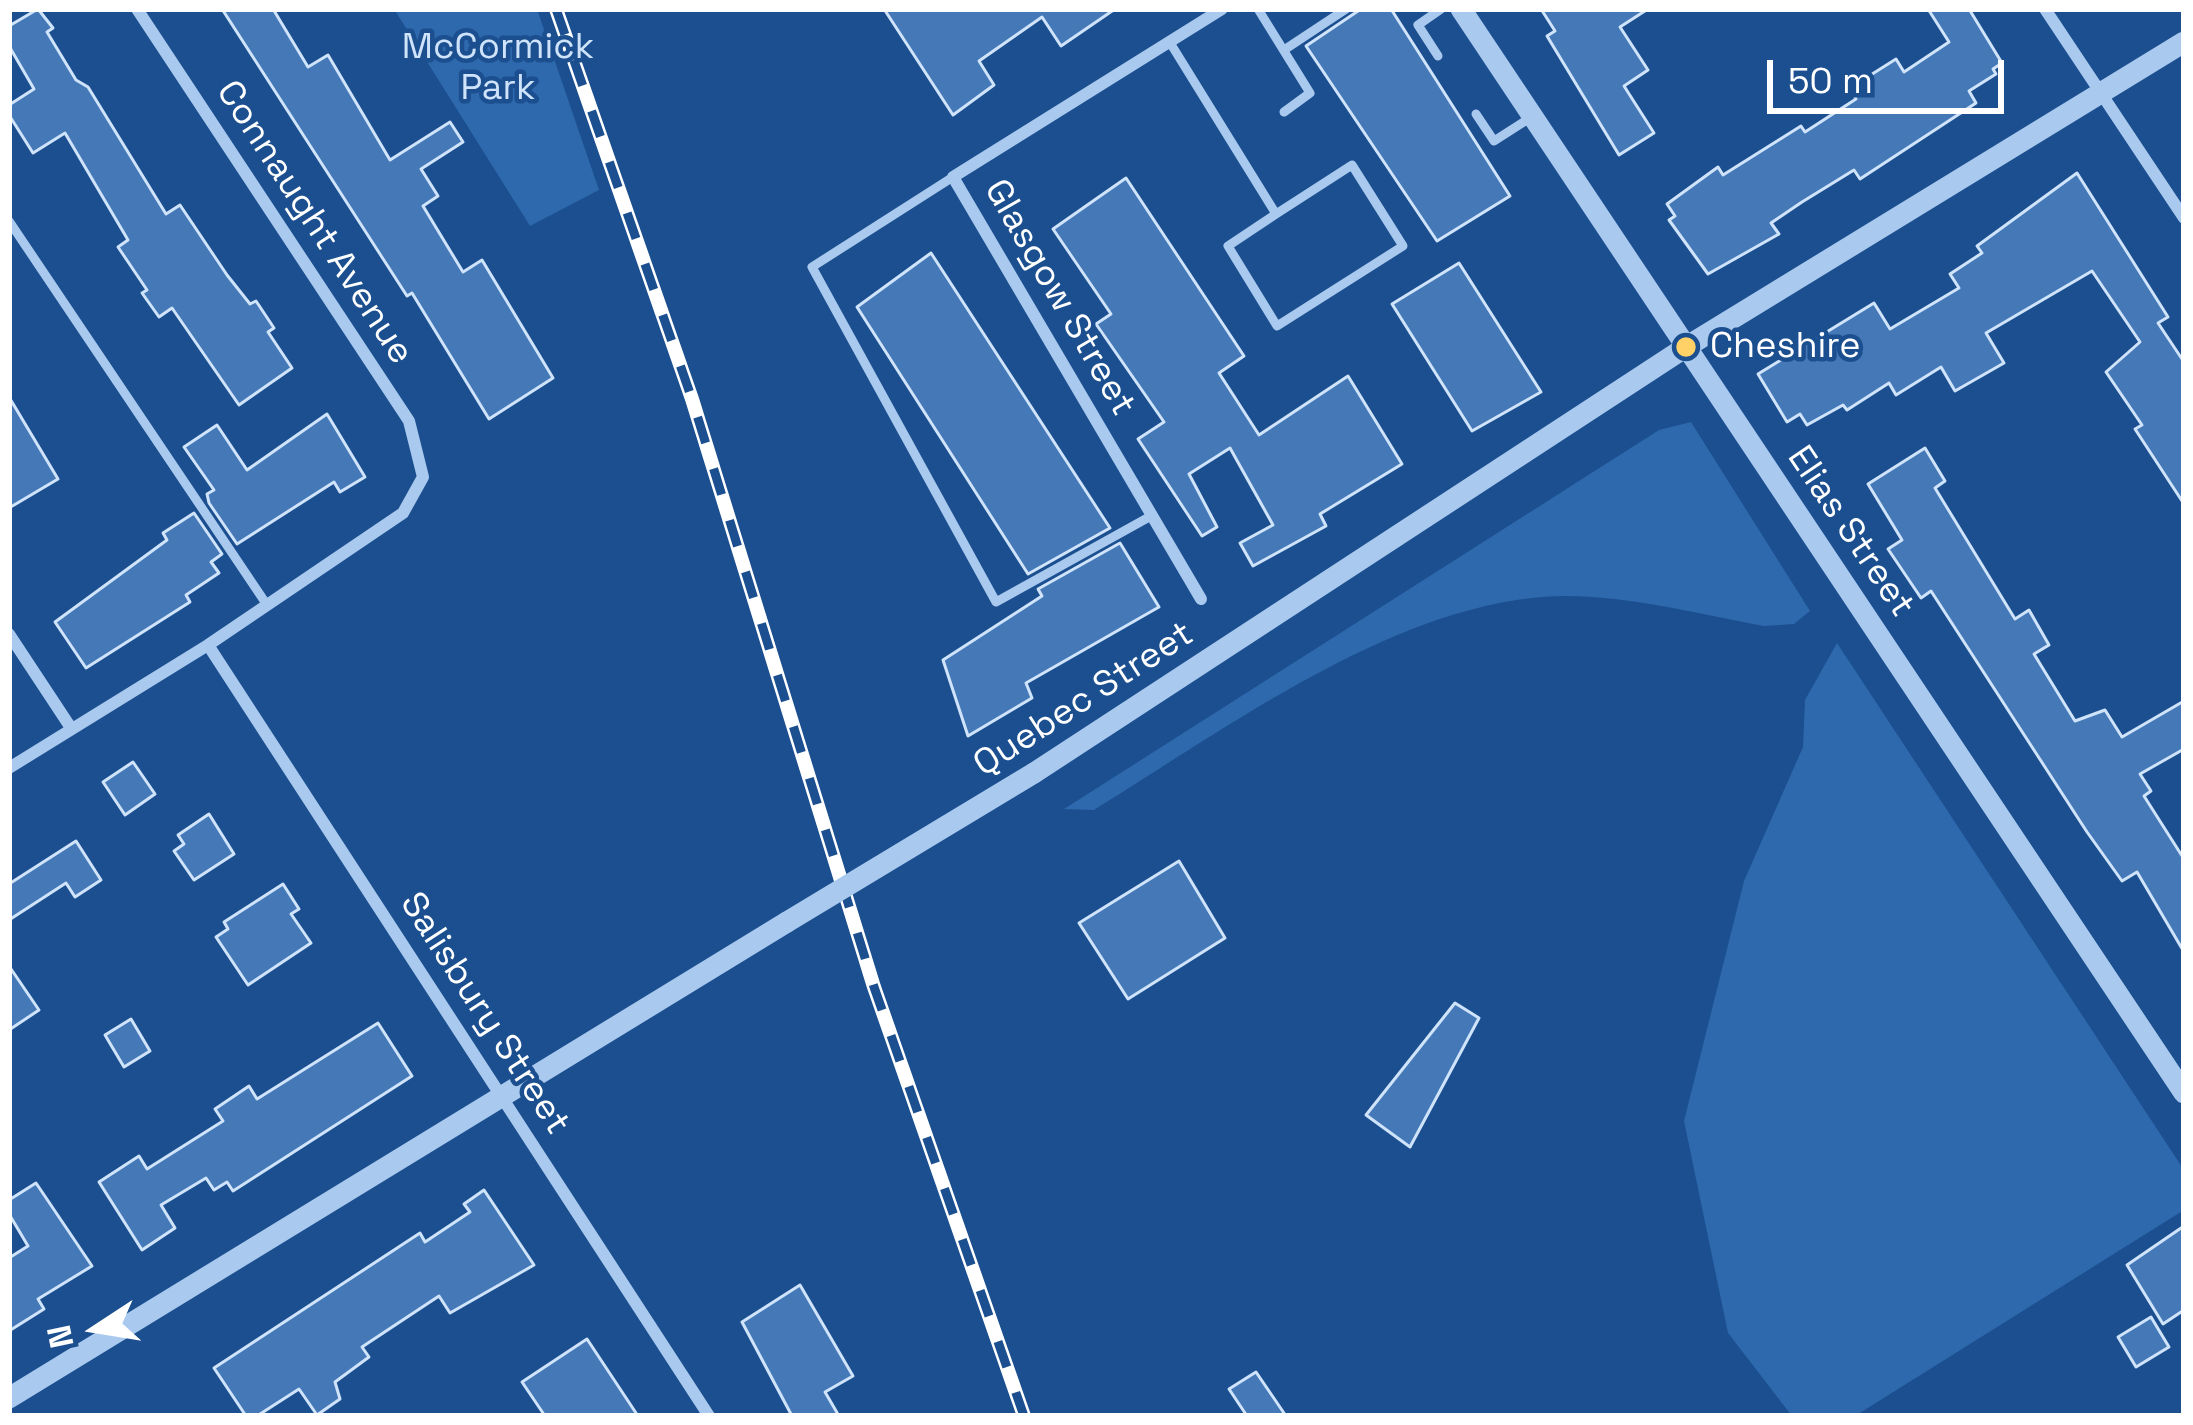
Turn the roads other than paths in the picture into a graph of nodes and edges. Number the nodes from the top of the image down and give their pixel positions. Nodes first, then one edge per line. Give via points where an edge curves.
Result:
1 (137, 9) edge
2 (1222, 9) edge
3 (1258, 9) edge
4 (1346, 9) edge
5 (1441, 9) edge
6 (1461, 9) edge
7 (2045, 9) edge
8 (1169, 41) junction
9 (2184, 42) edge
10 (1284, 50) junction
11 (1438, 56) dead end
12 (2101, 93) junction
13 (1284, 112) dead end
14 (1476, 114) dead end
15 (1533, 116) junction
16 (953, 177) junction
17 (1276, 214) junction
18 (2184, 218) edge
19 (9, 221) edge
20 (1686, 347) junction
21 (1151, 516) junction
22 (1201, 599) dead end
23 (267, 605) junction
24 (9, 634) edge
25 (208, 645) junction
26 (71, 728) junction
27 (9, 768) edge
28 (2184, 1093) edge
29 (502, 1096) junction
30 (9, 1398) edge
31 (709, 1416) edge

1 - 23 street, Connaught Avenue via 409,421 423,477 403,513
2 - 8 street, Glasgow Street
3 - 10 lane
4 - 10 lane
5 - 11 lane via 1418,25
6 - 15 street, Elias Street
7 - 12 street
8 - 16 street, Glasgow Street
8 - 17 lane
9 - 12 street, Quebec Street
10 - 13 lane via 1310,93
12 - 18 street
12 - 20 street, Quebec Street
14 - 15 lane via 1494,141
15 - 20 street, Elias Street
16 - 21 street, Glasgow Street
16 - 21 lane via 812,266 996,602
17 - 17 lane via 1228,245 1277,326 1402,247 1352,165
19 - 23 lane
20 - 28 street, Elias Street
20 - 29 street, Quebec Street, bridge via 1034,773
21 - 22 street, Glasgow Street
23 - 25 street
24 - 26 street
25 - 26 street
25 - 29 street, Salisbury Street
26 - 27 street
29 - 30 street, Quebec Street
29 - 31 street, Salisbury Street

